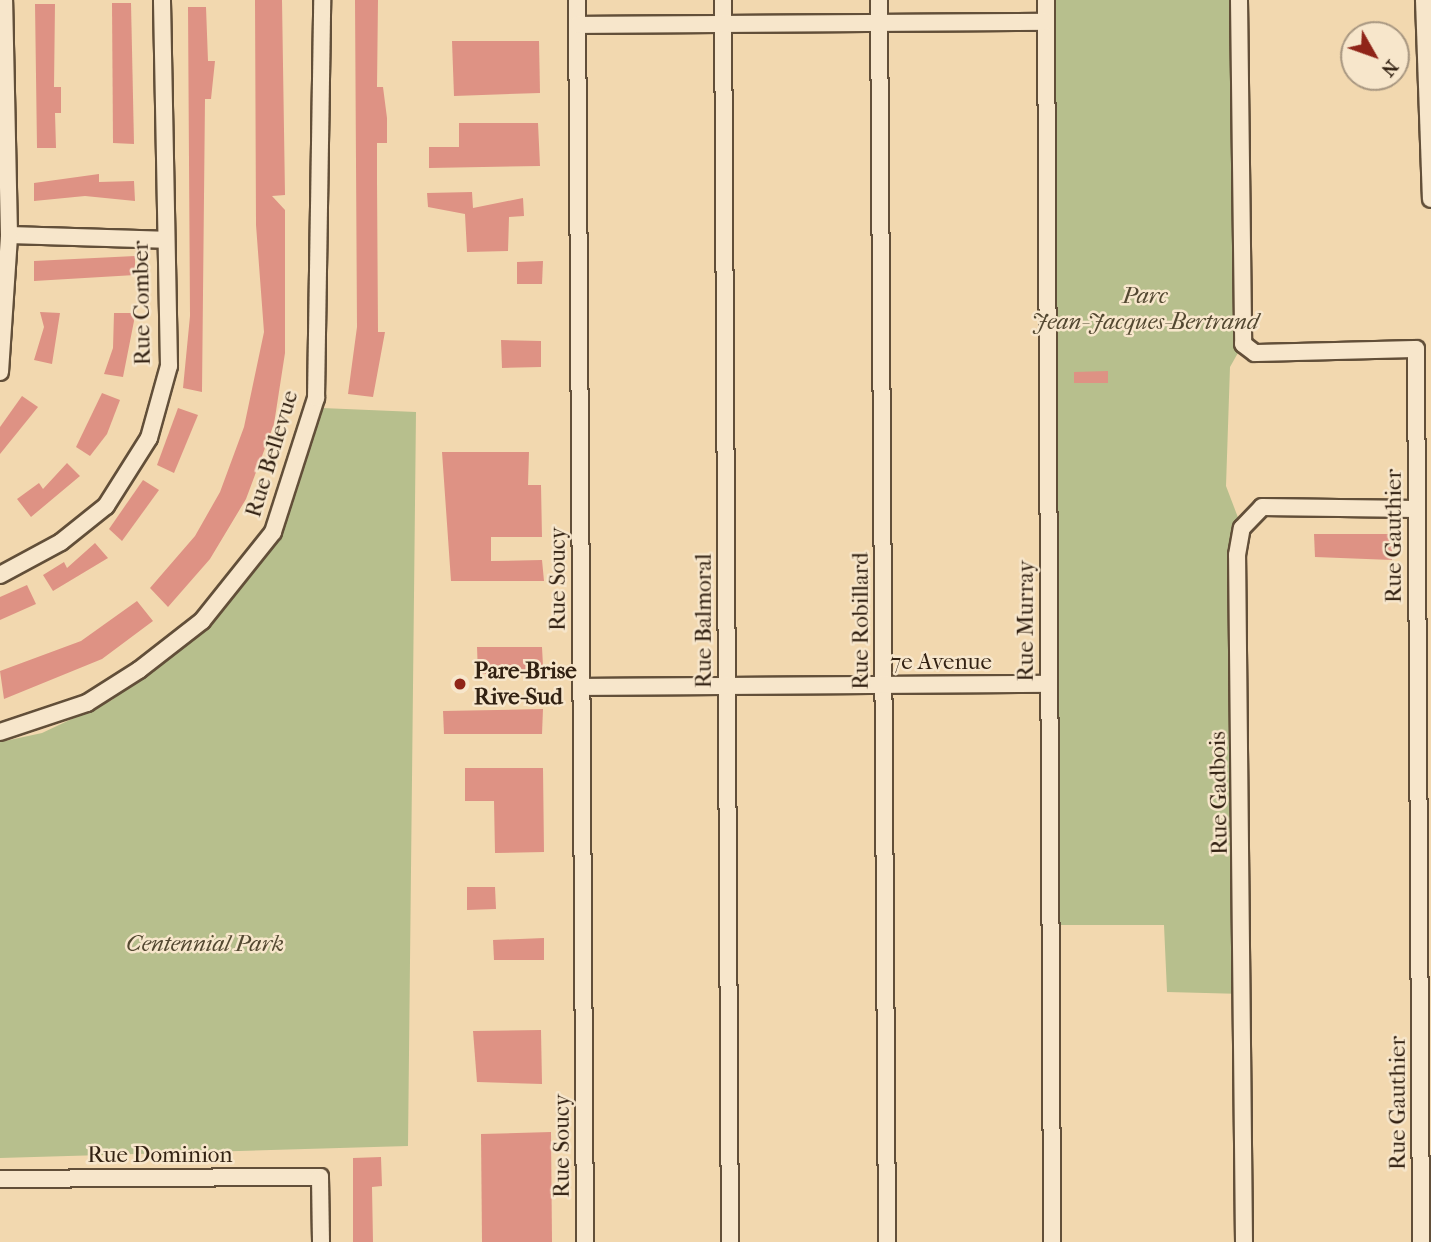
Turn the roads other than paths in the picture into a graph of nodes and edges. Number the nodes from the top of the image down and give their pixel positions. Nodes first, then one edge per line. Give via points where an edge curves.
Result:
1 (4, 0) edge
2 (162, 0) edge
3 (322, 0) edge
4 (576, 0) edge
5 (723, 0) edge
6 (879, 0) edge
7 (1046, 0) edge
8 (1239, 0) edge
9 (1424, 0) edge
10 (1046, 22) junction
11 (879, 23) junction
12 (723, 24) junction
13 (577, 25) junction
14 (1431, 199) edge
15 (9, 235) junction
16 (164, 240) junction
17 (0, 372) edge
18 (1417, 509) junction
19 (0, 575) edge
20 (1049, 684) junction
21 (884, 685) junction
22 (727, 686) junction
23 (582, 687) junction
24 (0, 732) edge
25 (1425, 766) edge
26 (0, 1179) edge
27 (321, 1242) edge
28 (585, 1242) edge
29 (730, 1242) edge
30 (887, 1242) edge
31 (1052, 1242) edge
32 (1244, 1242) edge
33 (1421, 1242) edge

1 - 15 street
2 - 16 street, Rue Comber
3 - 24 street, Rue Bellevue via 316,398 273,532 202,621 139,670 87,702
4 - 13 street, Rue Soucy
5 - 12 street, Rue Balmoral
6 - 11 street, Rue Robillard
7 - 10 street, Rue Murray
8 - 18 street, Rue Gauthier via 1243,344 1255,352 1416,349
9 - 14 street
10 - 11 street
10 - 20 street, Rue Murray
11 - 12 street
11 - 21 street, Rue Robillard
12 - 13 street
12 - 22 street, Rue Balmoral
13 - 23 street, Rue Soucy
15 - 16 street
15 - 17 street
16 - 19 street, Rue Comber via 169,366 149,438 106,506 61,542
18 - 25 street, Rue Gauthier
18 - 32 street, Rue Gadbois via 1262,507 1242,528 1237,555
20 - 21 street, 7e Avenue
20 - 31 street, Rue Murray
21 - 22 street, 7e Avenue
21 - 30 street, Rue Robillard
22 - 23 street, 7e Avenue
22 - 29 street, Rue Balmoral
23 - 28 street, Rue Soucy
25 - 33 street, Rue Gauthier
26 - 27 street, Rue Dominion via 320,1177

